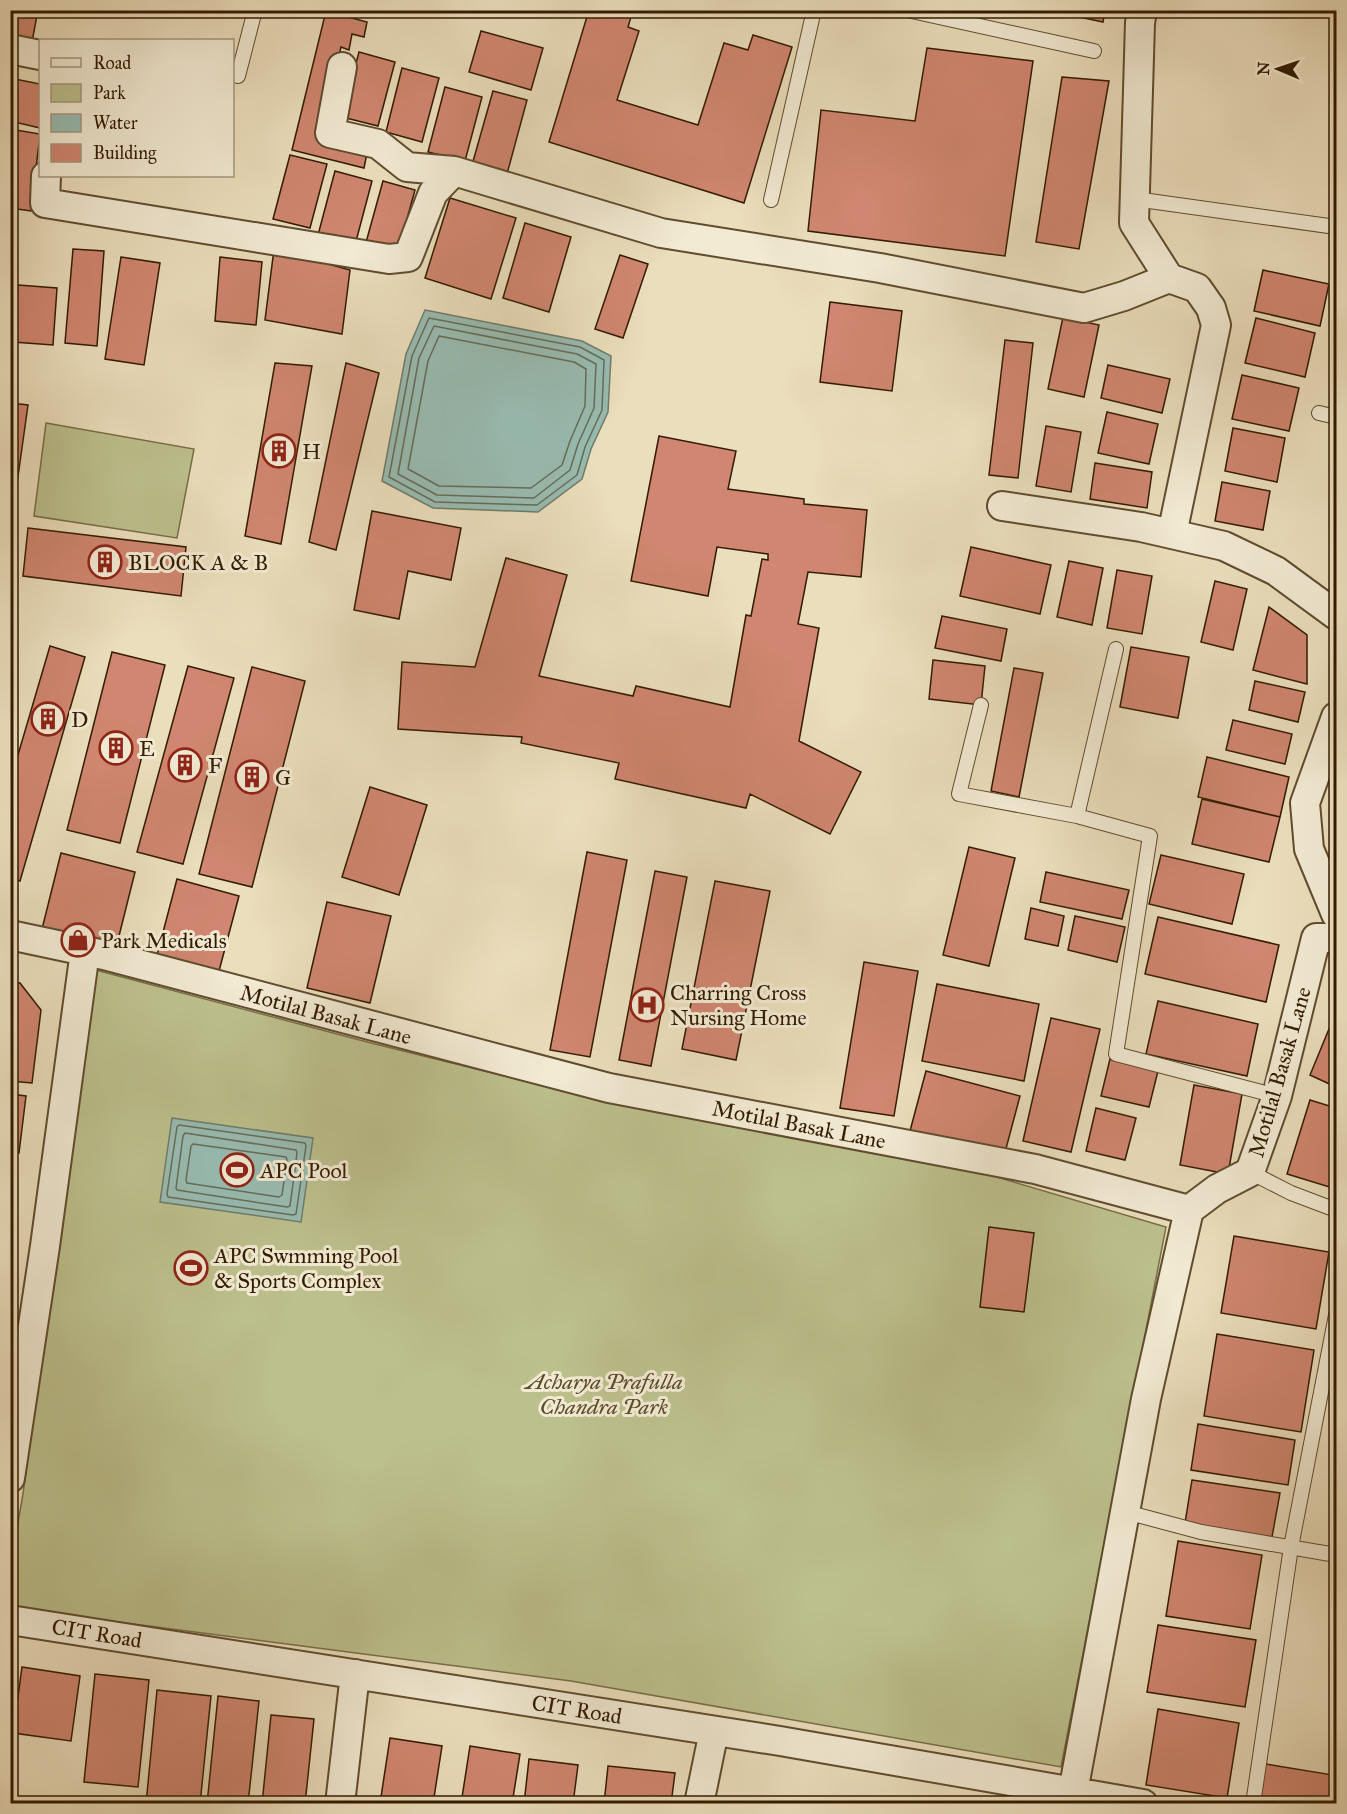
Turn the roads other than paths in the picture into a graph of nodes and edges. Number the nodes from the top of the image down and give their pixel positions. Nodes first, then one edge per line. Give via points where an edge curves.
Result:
1 (255, 10) edge
2 (814, 10) edge
3 (1142, 10) edge
4 (905, 11) edge
5 (10, 49) edge
6 (1094, 51) dead end
7 (39, 55) edge
8 (342, 67) dead end
9 (238, 76) dead end
10 (454, 171) junction
11 (46, 177) edge
12 (1135, 198) junction
13 (771, 200) dead end
14 (1336, 227) edge
15 (1169, 278) junction
16 (1318, 413) dead end
17 (1336, 417) edge
18 (1002, 506) dead end
19 (1172, 534) junction
20 (1336, 615) edge
21 (1116, 649) dead end
22 (981, 705) dead end
23 (1336, 717) edge
24 (1077, 816) junction
25 (1336, 914) edge
26 (10, 935) edge
27 (1336, 938) edge
28 (85, 951) junction
29 (1277, 1096) junction
30 (1250, 1173) junction
31 (1189, 1210) junction
32 (1336, 1210) edge
33 (1336, 1315) edge
34 (10, 1478) edge
35 (1126, 1512) junction
36 (1291, 1547) junction
37 (1336, 1555) edge
38 (10, 1620) edge
39 (355, 1674) junction
40 (714, 1731) junction
41 (1074, 1798) edge
42 (339, 1803) edge
43 (699, 1803) edge
44 (1143, 1803) edge
45 (1253, 1803) edge

1 - 9 lane
2 - 13 lane
3 - 12 street
4 - 6 lane
5 - 7 street
8 - 10 street via 330,133 378,144 407,167
10 - 11 street via 433,193 408,257 389,260 45,203
10 - 15 street via 662,233 880,268 1084,308
12 - 14 lane
12 - 15 street via 1134,223
15 - 19 street via 1197,288 1211,308 1216,325
16 - 17 lane
18 - 19 street
19 - 20 street via 1224,546 1276,571
21 - 24 lane
22 - 24 lane via 959,794
23 - 25 street via 1305,803 1309,849
24 - 29 lane via 1150,836 1116,1054
26 - 28 street, Motilal Basak Lane
27 - 29 street, Motilal Basak Lane via 1316,938
28 - 31 street, Motilal Basak Lane via 609,1088 1035,1169
28 - 34 street
29 - 30 street, Motilal Basak Lane
30 - 31 street, Motilal Basak Lane via 1217,1188
30 - 32 lane
31 - 35 street via 1146,1399
33 - 36 lane
35 - 36 lane via 1201,1532
35 - 41 street
36 - 37 lane
36 - 45 lane
38 - 39 street, CIT Road
39 - 40 street, CIT Road
39 - 42 street
40 - 41 street, CIT Road
40 - 43 street
41 - 44 street, CIT Road

